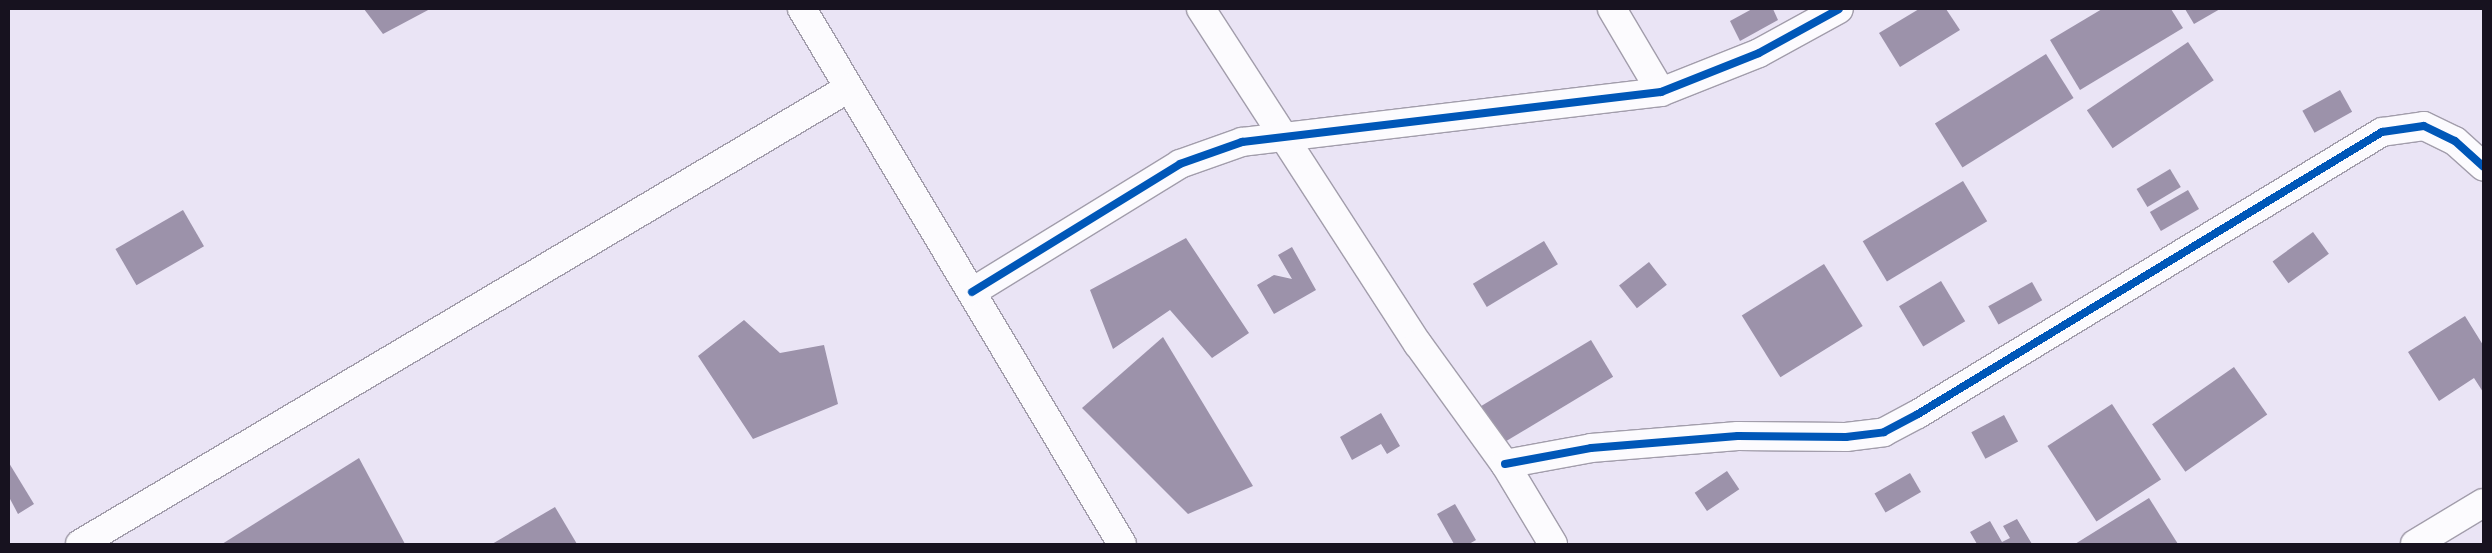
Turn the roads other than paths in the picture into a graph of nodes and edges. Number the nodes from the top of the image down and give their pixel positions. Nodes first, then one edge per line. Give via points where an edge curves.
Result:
1 (802, 9) edge
2 (1201, 9) edge
3 (1612, 9) edge
4 (1839, 9) edge
5 (849, 88) junction
6 (1661, 92) junction
7 (1286, 139) junction
8 (2483, 166) edge
9 (972, 292) junction
10 (1504, 464) junction
11 (2483, 503) edge
12 (80, 544) edge
13 (1122, 544) edge
14 (1553, 544) edge
15 (2415, 544) edge

1 - 5 street
2 - 7 street
3 - 6 street
4 - 6 street via 1759,53
5 - 9 street
5 - 12 street
6 - 7 street
7 - 9 street via 1242,142 1180,164
7 - 10 street via 1418,344
8 - 10 street via 2455,141 2424,126 2382,132 1884,432 1846,437 1738,436 1591,448
9 - 13 street
10 - 14 street
11 - 15 street

